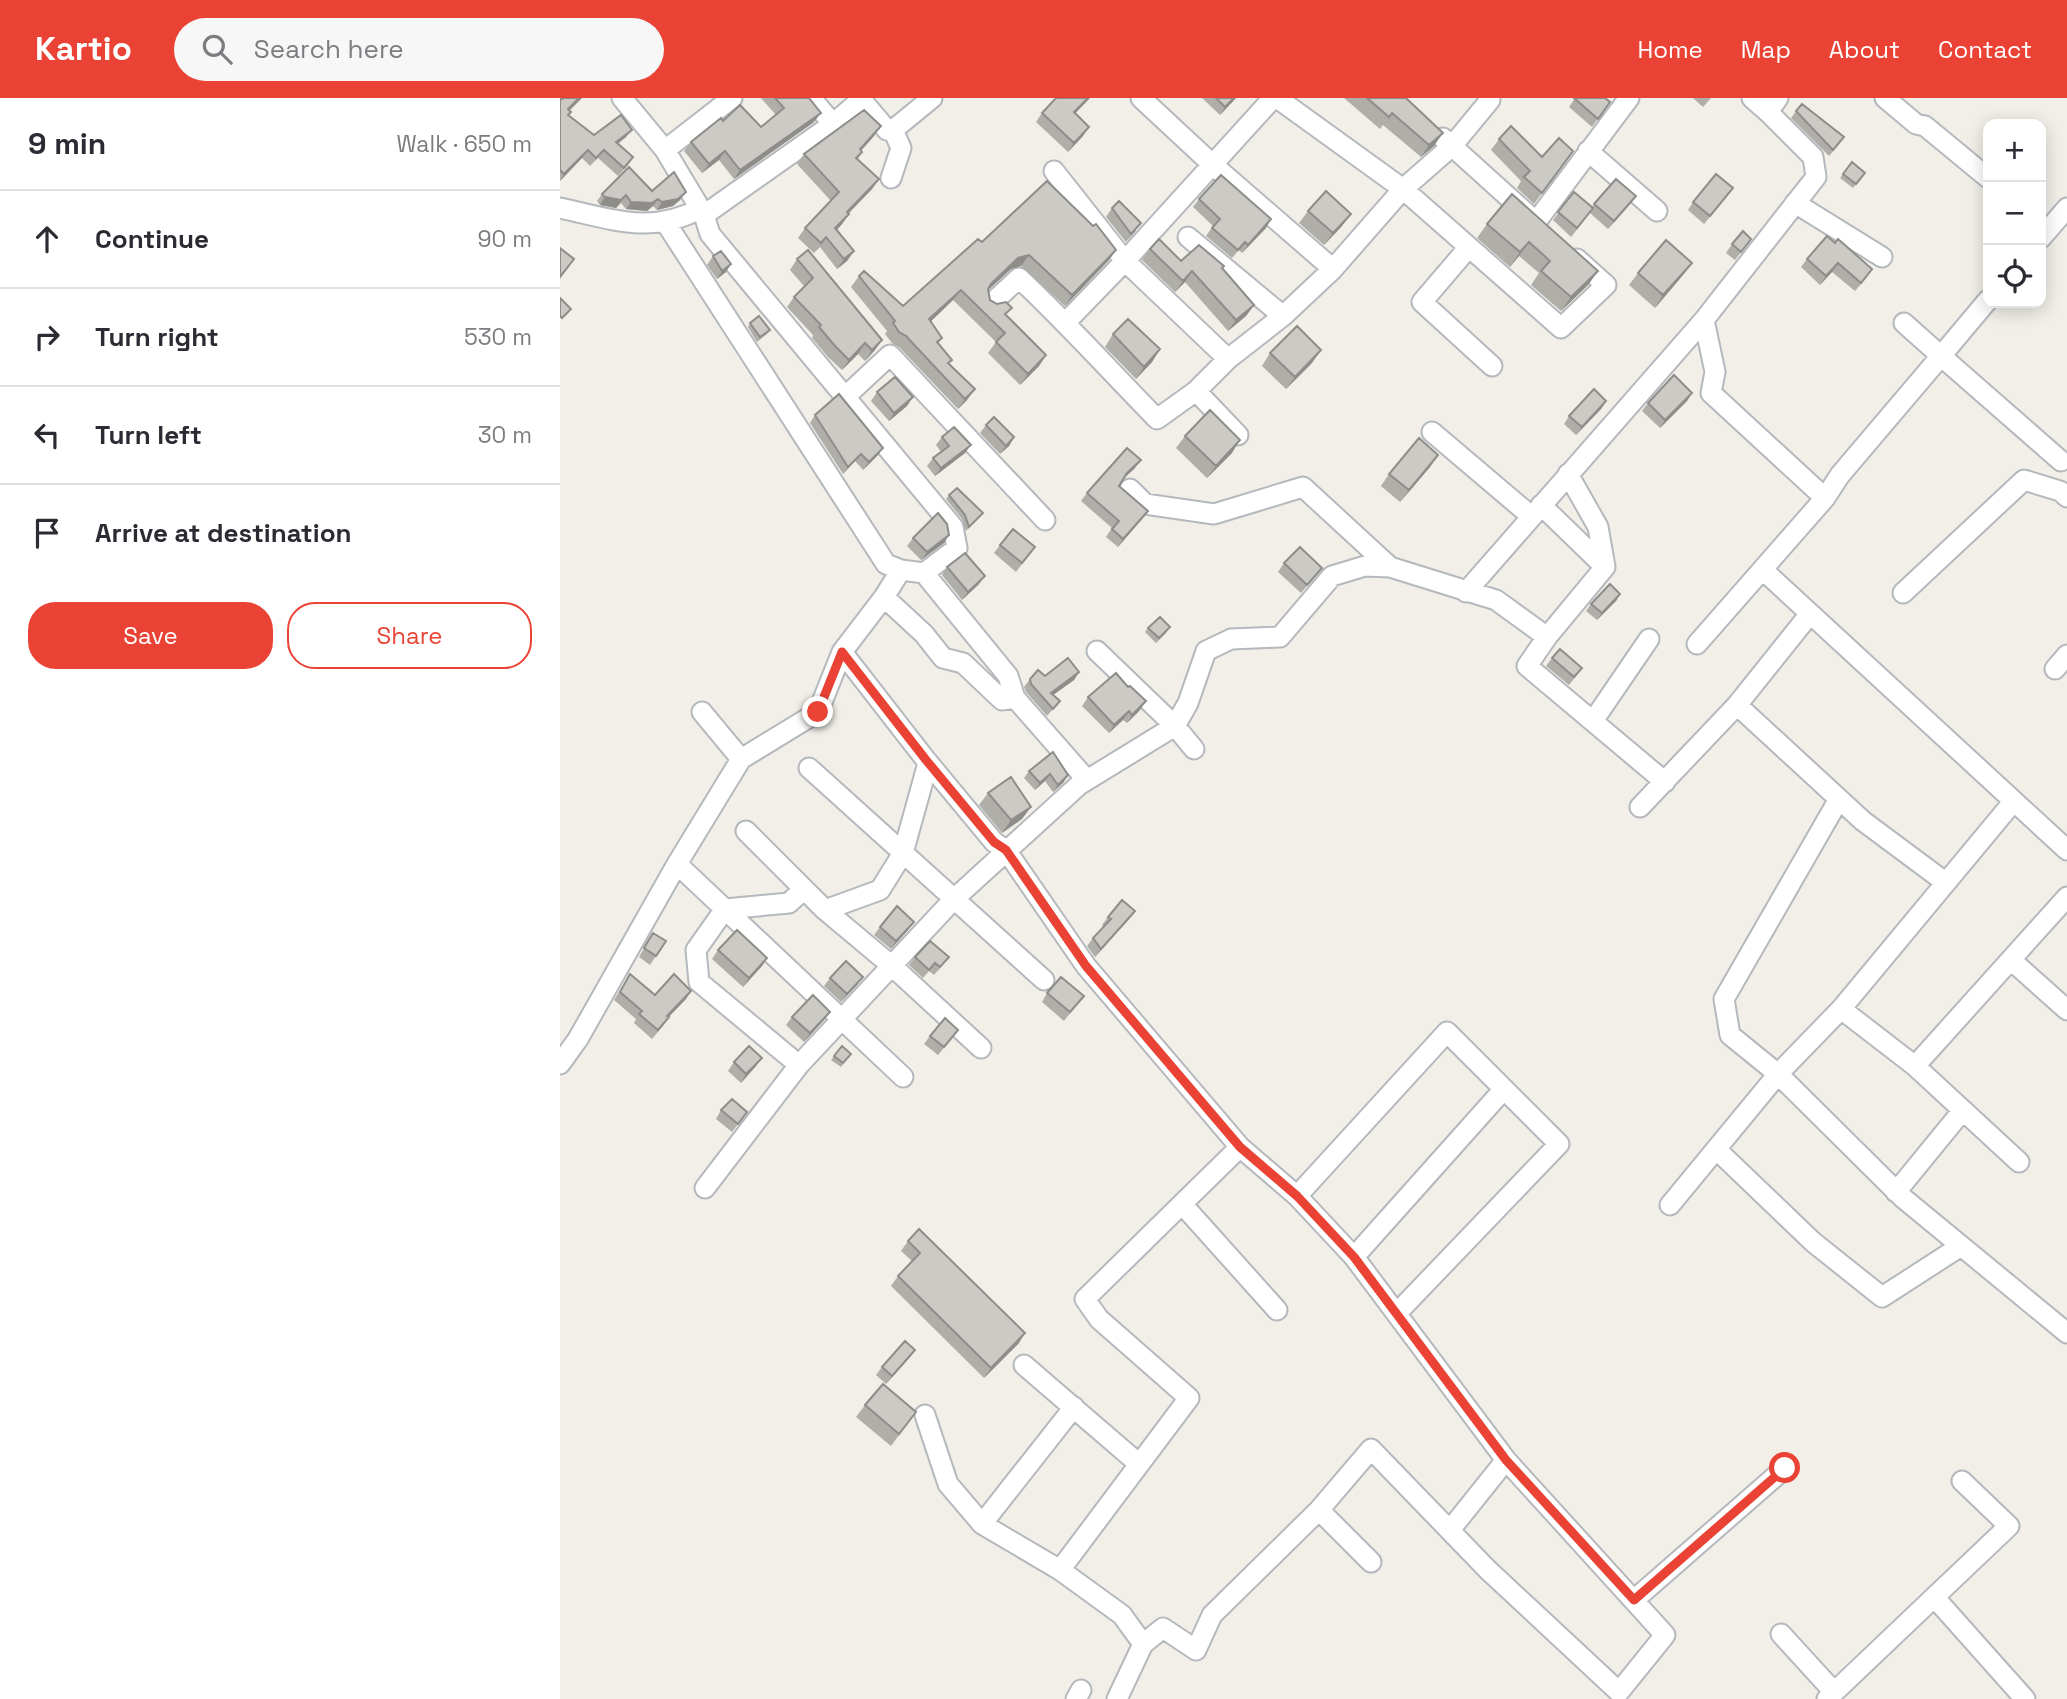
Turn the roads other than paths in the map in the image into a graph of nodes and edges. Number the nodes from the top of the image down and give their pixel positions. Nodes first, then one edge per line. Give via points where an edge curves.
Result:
1 (622, 98) edge
2 (732, 98) edge
3 (811, 98) edge
4 (932, 98) edge
5 (1141, 98) edge
6 (1275, 98) edge
7 (1629, 98) edge
8 (1752, 98) edge
9 (1885, 98) edge
10 (1490, 100) dead end
11 (1773, 105) edge
12 (833, 124) junction
13 (1432, 127) edge
14 (893, 131) junction
15 (1452, 146) junction
16 (665, 149) junction
17 (1588, 151) junction
18 (1213, 165) junction
19 (1054, 171) dead end
20 (1983, 174) edge
21 (891, 178) dead end
22 (1403, 189) junction
23 (1795, 203) junction
24 (560, 208) edge
25 (2067, 208) edge
26 (1657, 211) dead end
27 (702, 212) junction
28 (666, 223) junction
29 (2046, 227) edge
30 (1188, 237) dead end
31 (1469, 247) junction
32 (1566, 249) edge
33 (1882, 257) dead end
34 (1125, 261) junction
35 (1333, 269) junction
36 (992, 303) edge
37 (1983, 306) edge
38 (1283, 316) junction
39 (1704, 320) junction
40 (1066, 322) junction
41 (1904, 323) dead end
42 (1941, 356) junction
43 (1228, 359) junction
44 (1492, 366) dead end
45 (1196, 391) junction
46 (846, 396) junction
47 (1432, 432) dead end
48 (1238, 435) edge
49 (2065, 460) edge
50 (1568, 474) junction
51 (1130, 489) dead end
52 (2065, 490) edge
53 (1825, 498) junction
54 (1536, 511) junction
55 (1045, 520) dead end
56 (1605, 567) junction
57 (1390, 568) junction
58 (901, 570) junction
59 (1763, 570) junction
60 (924, 573) junction
61 (1466, 592) junction
62 (1903, 593) dead end
63 (884, 597) junction
64 (1809, 615) junction
65 (1547, 637) junction
66 (1649, 639) dead end
67 (1697, 644) dead end
68 (1097, 651) dead end
69 (842, 652) junction
70 (1015, 698) junction
71 (1737, 705) junction
72 (702, 712) dead end
73 (1593, 721) junction
74 (1175, 726) junction
75 (1194, 748) dead end
76 (741, 759) junction
77 (928, 763) junction
78 (809, 768) dead end
79 (1087, 780) junction
80 (1665, 782) junction
81 (1839, 799) junction
82 (2013, 802) junction
83 (1640, 807) dead end
84 (746, 831) dead end
85 (1006, 850) junction
86 (2067, 850) edge
87 (904, 853) junction
88 (677, 864) junction
89 (1945, 882) junction
90 (804, 888) junction
91 (2067, 897) edge
92 (954, 899) junction
93 (725, 909) junction
94 (825, 910) junction
95 (2011, 960) junction
96 (892, 966) junction
97 (1044, 980) dead end
98 (1841, 1009) junction
99 (2067, 1010) edge
100 (840, 1019) junction
101 (981, 1048) dead end
102 (560, 1064) edge
103 (799, 1065) junction
104 (1915, 1066) junction
105 (1778, 1074) junction
106 (903, 1077) dead end
107 (1504, 1089) junction
108 (1963, 1110) junction
109 (1240, 1147) junction
110 (1717, 1150) junction
111 (2019, 1162) dead end
112 (705, 1188) dead end
113 (1896, 1192) junction
114 (1297, 1196) junction
115 (1182, 1204) junction
116 (1670, 1205) dead end
117 (1961, 1246) junction
118 (1354, 1257) junction
119 (1277, 1310) dead end
120 (1396, 1313) junction
121 (2067, 1333) edge
122 (1024, 1365) dead end
123 (1074, 1407) junction
124 (925, 1415) dead end
125 (1506, 1460) junction
126 (1139, 1464) junction
127 (1785, 1468) dead end
128 (1962, 1481) dead end
129 (1319, 1510) junction
130 (982, 1524) junction
131 (1450, 1530) junction
132 (1371, 1562) dead end
133 (1060, 1570) junction
134 (1935, 1598) junction
135 (1634, 1600) junction
136 (1781, 1634) dead end
137 (1143, 1644) junction
138 (1831, 1696) edge
139 (1117, 1699) edge
140 (2025, 1699) edge

1 - 16 street
2 - 16 street
3 - 12 street
4 - 14 street
5 - 18 street
6 - 18 street
6 - 22 street
7 - 17 street
8 - 11 street
9 - 20 street
10 - 15 street
11 - 23 street via 1814,157 1816,177
12 - 14 street via 856,104 865,104
12 - 27 street
13 - 15 street
14 - 21 street via 901,148
15 - 17 street via 1541,226
15 - 22 street
16 - 27 street
17 - 26 street
18 - 34 street
18 - 35 street
19 - 34 street
22 - 31 street
22 - 35 street
23 - 33 street
23 - 39 street
24 - 28 street via 630,223
25 - 29 street
27 - 28 street
27 - 46 street via 710,234
28 - 58 street via 886,564
30 - 38 street
31 - 32 street via 1561,328 1606,285
31 - 44 street via 1422,302
34 - 40 street
34 - 43 street
35 - 38 street
36 - 40 street via 1019,278
37 - 42 street
38 - 43 street
39 - 50 street
39 - 53 street via 1715,372 1711,393
40 - 45 street via 1157,419
41 - 42 street
42 - 49 street
42 - 53 street
43 - 45 street
45 - 48 street
46 - 55 street via 890,355
46 - 60 street via 953,527 957,548
47 - 54 street
50 - 54 street
50 - 56 street via 1598,527
51 - 57 street via 1145,504 1214,514 1303,487
52 - 62 street via 2024,480
53 - 59 street
54 - 56 street
54 - 61 street
56 - 65 street
57 - 61 street
57 - 74 street via 1365,566 1332,576 1280,637 1231,639 1206,651
58 - 60 street
58 - 63 street
59 - 64 street
59 - 67 street
60 - 70 street via 1008,676
61 - 65 street via 1496,600
63 - 69 street
63 - 70 street via 943,658 963,663 1002,700
64 - 71 street
64 - 82 street
65 - 73 street via 1527,666
66 - 73 street
68 - 74 street
69 - 76 street via 818,712
69 - 77 street
70 - 79 street
71 - 80 street
71 - 81 street
72 - 76 street
73 - 80 street
74 - 75 street
74 - 79 street
76 - 88 street
77 - 85 street via 994,842
77 - 87 street
78 - 87 street
79 - 85 street
80 - 83 street
81 - 89 street
81 - 105 street via 1724,999 1730,1035
82 - 86 street
82 - 89 street
84 - 90 street
85 - 92 street
85 - 109 street via 1086,966
87 - 92 street
87 - 94 street via 880,890
88 - 93 street
88 - 102 street
89 - 98 street
90 - 93 street via 789,902
90 - 94 street
91 - 95 street
92 - 96 street
92 - 97 street
93 - 100 street
93 - 103 street via 696,950 699,982
94 - 96 street
95 - 99 street
95 - 104 street
96 - 100 street
96 - 101 street
98 - 104 street
98 - 105 street
100 - 103 street
100 - 106 street
103 - 112 street
104 - 108 street
105 - 110 street
105 - 113 street
107 - 114 street via 1447,1031
107 - 118 street
107 - 120 street via 1559,1143
108 - 111 street
108 - 113 street
109 - 114 street
109 - 115 street
110 - 116 street
110 - 117 street via 1813,1242 1882,1297
113 - 117 street
114 - 118 street
115 - 119 street
115 - 126 street via 1085,1299 1099,1319 1189,1398
117 - 121 street
118 - 120 street
120 - 125 street
122 - 123 street
123 - 126 street
123 - 130 street
124 - 130 street via 948,1484
125 - 131 street
125 - 135 street
126 - 133 street
127 - 135 street
128 - 134 street via 2008,1527
129 - 131 street via 1371,1449
129 - 132 street
129 - 137 street via 1212,1615 1196,1650 1163,1628
130 - 133 street
131 - 135 street via 1619,1692 1665,1634
133 - 137 street via 1122,1615
134 - 138 street
134 - 140 street
136 - 138 street
137 - 139 street

